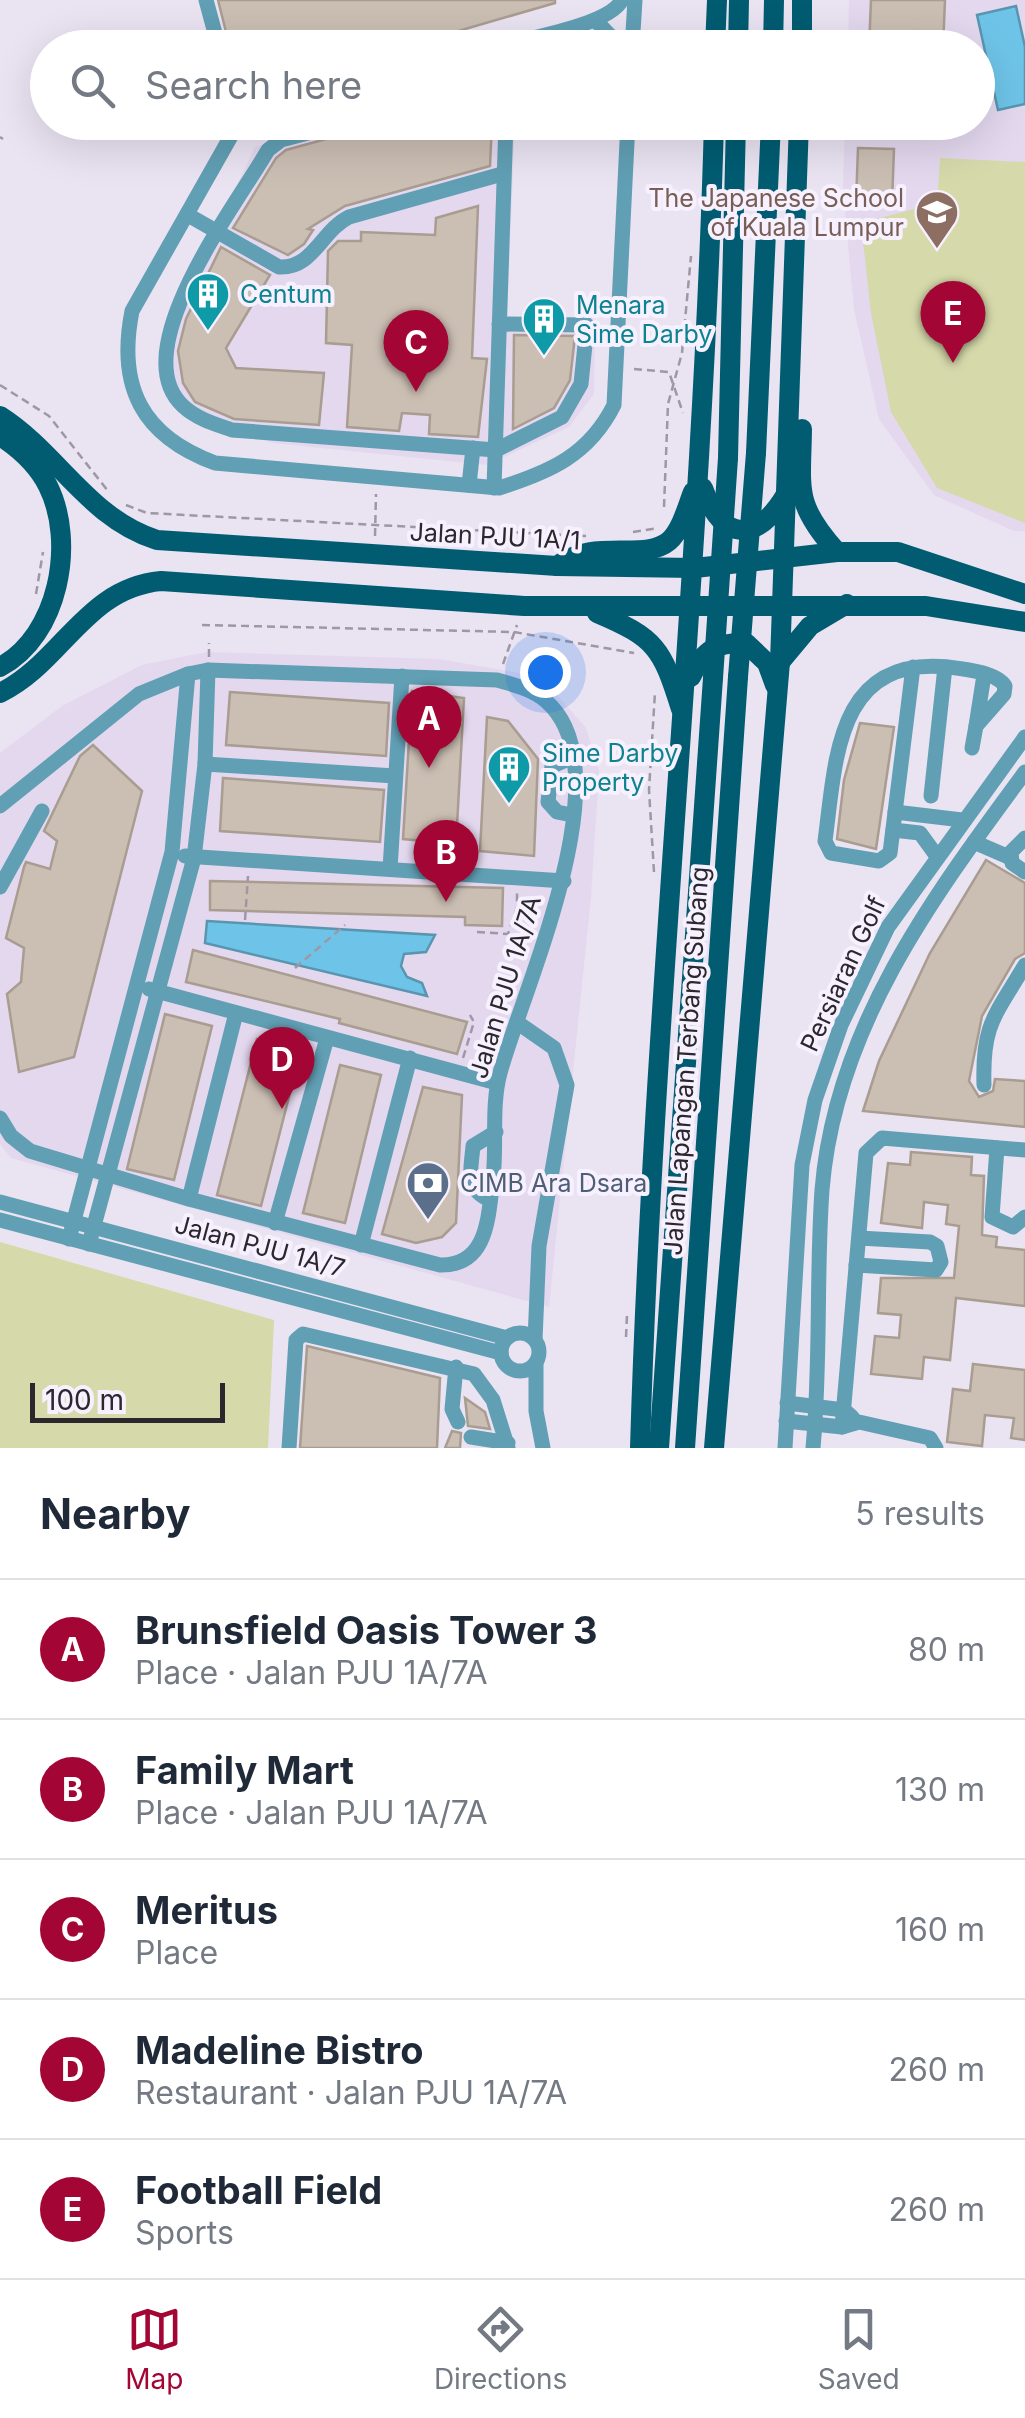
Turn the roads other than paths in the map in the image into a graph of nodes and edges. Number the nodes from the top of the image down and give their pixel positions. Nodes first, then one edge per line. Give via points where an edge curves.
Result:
1 (206, 0) edge
2 (622, 0) edge
3 (635, 0) edge
4 (717, 0) edge
5 (739, 0) edge
6 (774, 0) edge
7 (804, 0) edge
8 (595, 20) junction
9 (215, 30) edge
10 (561, 30) edge
11 (605, 30) edge
12 (633, 30) edge
13 (716, 30) edge
14 (738, 30) edge
15 (773, 30) edge
16 (803, 30) edge
17 (229, 140) edge
18 (281, 140) edge
19 (505, 140) edge
20 (627, 140) edge
21 (713, 140) edge
22 (736, 140) edge
23 (770, 140) edge
24 (798, 140) edge
25 (502, 174) junction
26 (188, 215) junction
27 (219, 234) junction
28 (176, 238) junction
29 (206, 255) junction
30 (794, 273) junction
31 (499, 324) junction
32 (0, 416) edge
33 (0, 436) edge
34 (309, 436) junction
35 (473, 448) junction
36 (496, 450) junction
37 (307, 472) junction
38 (699, 479) junction
39 (469, 485) junction
40 (494, 488) junction
41 (786, 494) junction
42 (837, 552) junction
43 (784, 558) junction
44 (557, 566) junction
45 (695, 568) junction
46 (1025, 594) edge
47 (849, 603) junction
48 (782, 604) junction
49 (584, 607) junction
50 (693, 610) junction
51 (1025, 622) edge
52 (780, 662) junction
53 (0, 666) edge
54 (945, 667) junction
55 (913, 668) junction
56 (208, 670) junction
57 (188, 674) junction
58 (984, 675) junction
59 (402, 676) junction
60 (686, 688) junction
61 (777, 691) junction
62 (0, 693) edge
63 (684, 720) junction
64 (976, 726) junction
65 (1025, 737) edge
66 (903, 745) junction
67 (936, 748) junction
68 (972, 748) dead end
69 (573, 756) junction
70 (206, 764) junction
71 (1025, 772) edge
72 (396, 776) junction
73 (931, 796) dead end
74 (0, 806) edge
75 (42, 811) dead end
76 (895, 812) junction
77 (572, 815) junction
78 (962, 820) junction
79 (893, 830) junction
80 (977, 836) junction
81 (1016, 848) edge
82 (172, 852) junction
83 (936, 856) junction
84 (194, 858) junction
85 (390, 869) junction
86 (1025, 872) edge
87 (564, 881) junction
88 (0, 887) edge
89 (1025, 965) edge
90 (136, 986) junction
91 (158, 992) junction
92 (236, 1013) junction
93 (518, 1023) junction
94 (841, 1025) junction
95 (864, 1027) junction
96 (327, 1038) junction
97 (410, 1058) junction
98 (497, 1083) junction
99 (984, 1086) dead end
100 (0, 1118) edge
101 (496, 1132) junction
102 (997, 1148) junction
103 (1025, 1150) edge
104 (87, 1168) junction
105 (108, 1176) junction
106 (189, 1199) junction
107 (490, 1200) junction
108 (0, 1202) edge
109 (1025, 1218) edge
110 (0, 1220) edge
111 (73, 1221) junction
112 (275, 1222) junction
113 (94, 1227) junction
114 (69, 1238) junction
115 (858, 1238) junction
116 (89, 1244) junction
117 (361, 1245) junction
118 (856, 1265) junction
119 (327, 1307) junction
120 (321, 1337) junction
121 (535, 1340) junction
122 (504, 1346) junction
123 (536, 1363) junction
124 (456, 1366) junction
125 (515, 1371) junction
126 (787, 1403) junction
127 (844, 1410) junction
128 (536, 1411) junction
129 (816, 1416) junction
130 (786, 1421) junction
131 (458, 1422) dead end
132 (851, 1425) junction
133 (471, 1437) dead end
134 (508, 1445) edge
135 (289, 1448) edge
136 (543, 1448) edge
137 (640, 1448) edge
138 (659, 1448) edge
139 (686, 1448) edge
140 (714, 1448) edge
141 (785, 1448) edge
142 (813, 1448) edge
143 (936, 1448) edge

1 - 9 street
2 - 8 street via 616,11
3 - 12 street
4 - 13 main road
5 - 14 main road
6 - 15 main road
7 - 16 main road
8 - 10 street
8 - 11 street
17 - 26 street
18 - 27 street via 268,150
19 - 25 street
20 - 40 street via 614,406 580,452 543,474
21 - 38 main road
22 - 138 main road, Jalan Lapangan Terbang Subang, bridge via 728,458
23 - 139 main road, Jalan Lapangan Terbang Subang, bridge via 756,452
24 - 30 main road
25 - 27 street via 349,217 292,268
25 - 31 street
26 - 27 street
26 - 28 street
27 - 29 street
28 - 29 street
28 - 37 street via 132,312 126,346 135,396 154,428 180,450 214,464
29 - 34 street via 164,349 180,404 232,430
30 - 41 main road
30 - 42 main road via 804,340 800,494 806,514
31 - 36 street
31 - 36 street via 586,324 581,384 562,417
32 - 44 main road, Jalan PJU 1A/1 via 47,454 85,498 135,533 157,540
33 - 53 main road via 36,465 49,488 61,548 39,630
34 - 35 street
34 - 37 street
35 - 36 street
35 - 39 street
36 - 40 street
37 - 39 street
38 - 41 main road via 714,515 734,530 772,518
38 - 44 main road via 664,544 580,550
38 - 45 main road
39 - 40 street
41 - 43 main road
42 - 43 main road, Jalan PJU 1A/1
42 - 46 main road, Jalan PJU 1A/1 via 898,552
43 - 45 main road, Jalan PJU 1A/1
43 - 48 main road
44 - 45 main road, Jalan PJU 1A/1
45 - 50 main road
47 - 48 main road
47 - 51 main road via 956,609
47 - 52 main road via 810,626
48 - 50 main road
48 - 52 main road
49 - 50 main road
49 - 62 main road via 144,582 90,610 30,675
49 - 63 main road via 641,631 664,660
50 - 60 main road
52 - 61 main road
54 - 55 street
54 - 58 street
54 - 67 street
55 - 66 street
55 - 79 street via 878,679 841,730 826,847 836,855 882,860 890,853
56 - 57 street, Jalan PJU 1A/7A
56 - 59 street, Jalan PJU 1A/7A
56 - 70 street
57 - 74 street, Jalan PJU 1A/7A via 139,694
57 - 82 street
58 - 64 street
58 - 64 street via 1002,680 1004,694
59 - 69 street, Jalan PJU 1A/7A via 497,680 525,688 548,702
59 - 72 street
60 - 61 main road via 703,653 732,642 756,648
60 - 63 main road
61 - 140 main road
63 - 137 main road via 647,1209
64 - 68 street
65 - 78 street, Persiaran Golf
66 - 67 street
66 - 76 street
67 - 73 street
69 - 77 street, Jalan PJU 1A/7A
69 - 77 street via 552,766 548,802
70 - 72 street
70 - 84 street
71 - 80 street, Persiaran Golf
72 - 85 street
75 - 88 street
76 - 78 street
76 - 79 street
77 - 87 street, Jalan PJU 1A/7A
78 - 83 street, Persiaran Golf
79 - 83 street via 920,833
80 - 81 street via 1000,857
80 - 95 street, Persiaran Golf via 926,907
81 - 86 street
82 - 84 street
82 - 90 street
83 - 94 street, Persiaran Golf via 888,927
84 - 85 street
84 - 91 street
85 - 87 street
87 - 93 street, Jalan PJU 1A/7A
89 - 99 street via 986,1031
90 - 91 street
90 - 104 street
91 - 92 street
91 - 105 street
92 - 96 street
92 - 106 street
93 - 98 street, Jalan PJU 1A/7A
93 - 121 street via 554,1048 567,1084 539,1246
94 - 95 street
94 - 126 street, Persiaran Golf via 802,1165
95 - 129 street, Persiaran Golf via 838,1100 822,1187
96 - 97 street
96 - 112 street
97 - 98 street
97 - 117 street
98 - 101 street, Jalan PJU 1A/7A
100 - 104 street, Jalan PJU 1A/7A via 30,1150
101 - 107 street, Jalan PJU 1A/7A
101 - 107 street via 472,1146 470,1184
102 - 103 street
102 - 109 street via 992,1217 1013,1227
102 - 115 street via 882,1138 871,1144
104 - 105 street, Jalan PJU 1A/7A
104 - 111 street
105 - 106 street, Jalan PJU 1A/7A
105 - 113 street
106 - 112 street, Jalan PJU 1A/7A
107 - 117 street, Jalan PJU 1A/7A via 481,1246 453,1264
108 - 111 street, Jalan PJU 1A/7
110 - 114 street, Jalan PJU 1A/7
111 - 113 street, Jalan PJU 1A/7
111 - 114 street
112 - 117 street, Jalan PJU 1A/7A
113 - 116 street
113 - 122 street, Jalan PJU 1A/7
114 - 116 street, Jalan PJU 1A/7
115 - 118 street
115 - 118 street via 930,1242 941,1262 936,1270
116 - 119 street, Jalan PJU 1A/7
118 - 127 street
119 - 120 street
119 - 122 street, Jalan PJU 1A/7
120 - 124 street
120 - 135 street via 303,1334 296,1340
121 - 122 street via 524,1334
121 - 123 street
122 - 125 street
123 - 125 street
123 - 128 street
124 - 131 street via 452,1409
124 - 134 street via 484,1385
125 - 128 street
126 - 129 street
126 - 130 street, Persiaran Golf
127 - 129 street
127 - 132 street
128 - 136 street
129 - 130 street
129 - 132 street
129 - 142 street, Persiaran Golf
130 - 141 street, Persiaran Golf
132 - 143 street via 930,1438
133 - 134 street

